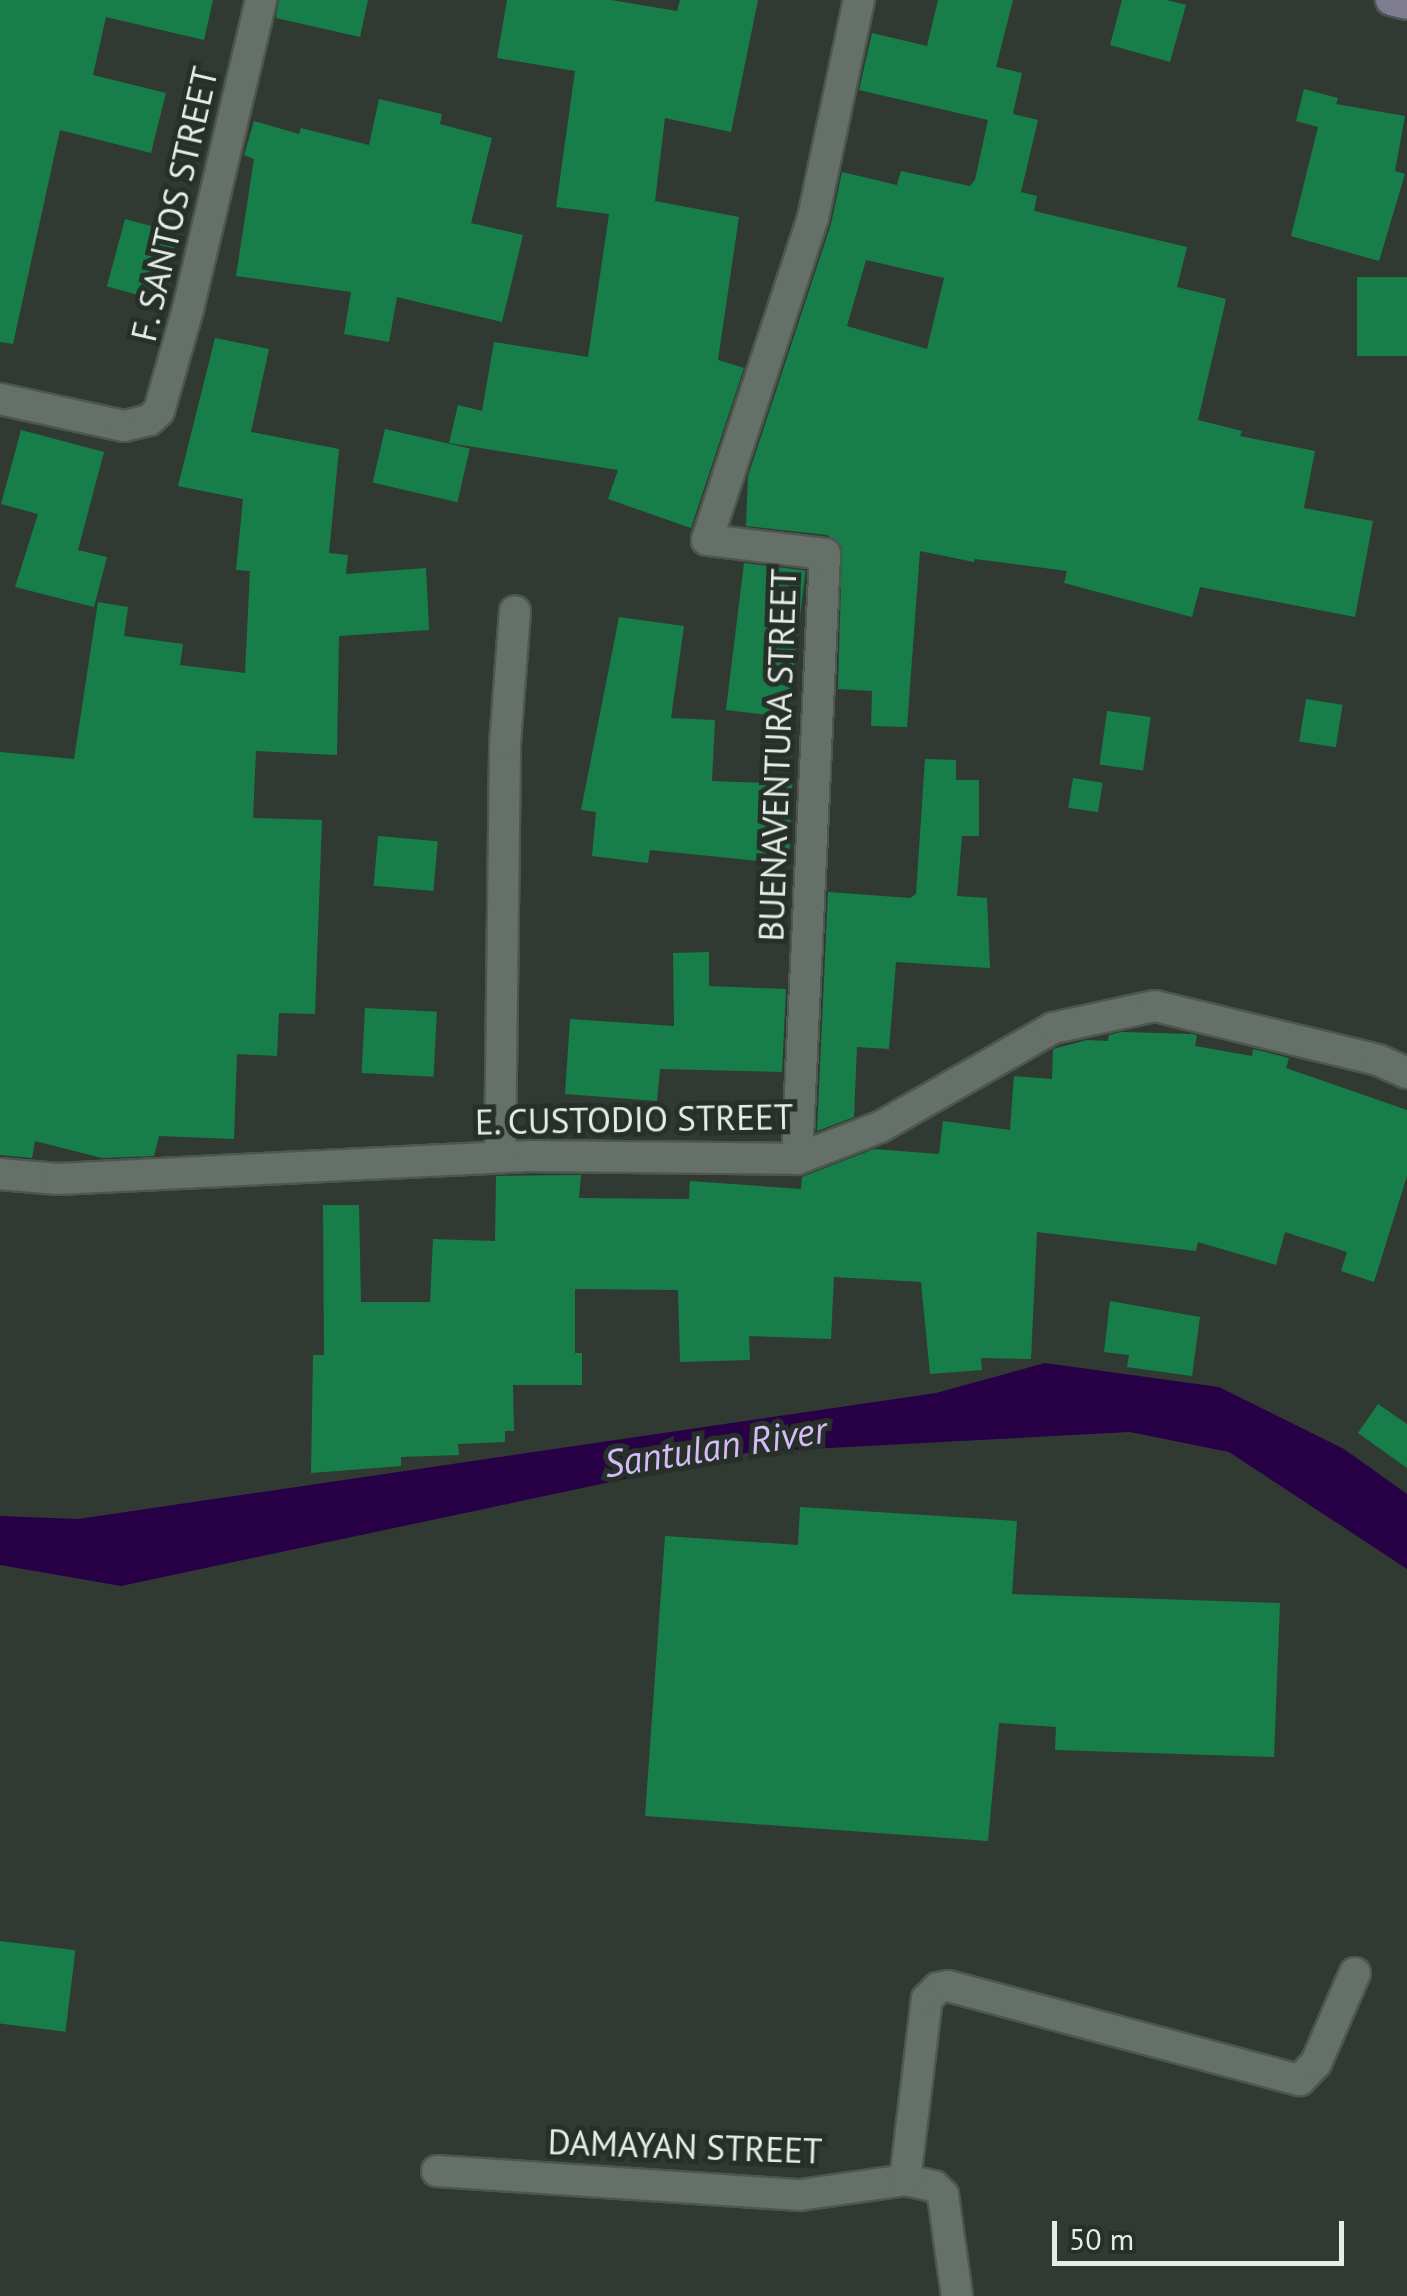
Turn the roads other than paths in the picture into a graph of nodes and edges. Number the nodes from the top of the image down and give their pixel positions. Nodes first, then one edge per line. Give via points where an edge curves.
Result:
1 (260, 0) edge
2 (859, 0) edge
3 (1390, 0) edge
4 (1407, 4) edge
5 (0, 398) edge
6 (515, 611) dead end
7 (1407, 1074) edge
8 (500, 1157) junction
9 (796, 1159) junction
10 (0, 1174) edge
11 (1355, 1972) dead end
12 (437, 2172) dead end
13 (905, 2180) junction
14 (957, 2296) edge

1 - 5 street, F. SANTOS STREET via 165,399 150,420 124,426
2 - 9 street, BUENAVENTURA STREET via 813,218 706,540 826,554
3 - 4 main road
6 - 8 street via 505,744
7 - 9 street, E. CUSTODIO STREET via 1378,1060 1155,1006 1053,1028 880,1127
8 - 9 street, E. CUSTODIO STREET
8 - 10 street, E. CUSTODIO STREET via 58,1179
11 - 13 street via 1316,2063 1300,2080 938,1988 927,1999
12 - 13 street, DAMAYAN STREET via 800,2195
13 - 14 street via 934,2186 943,2195

